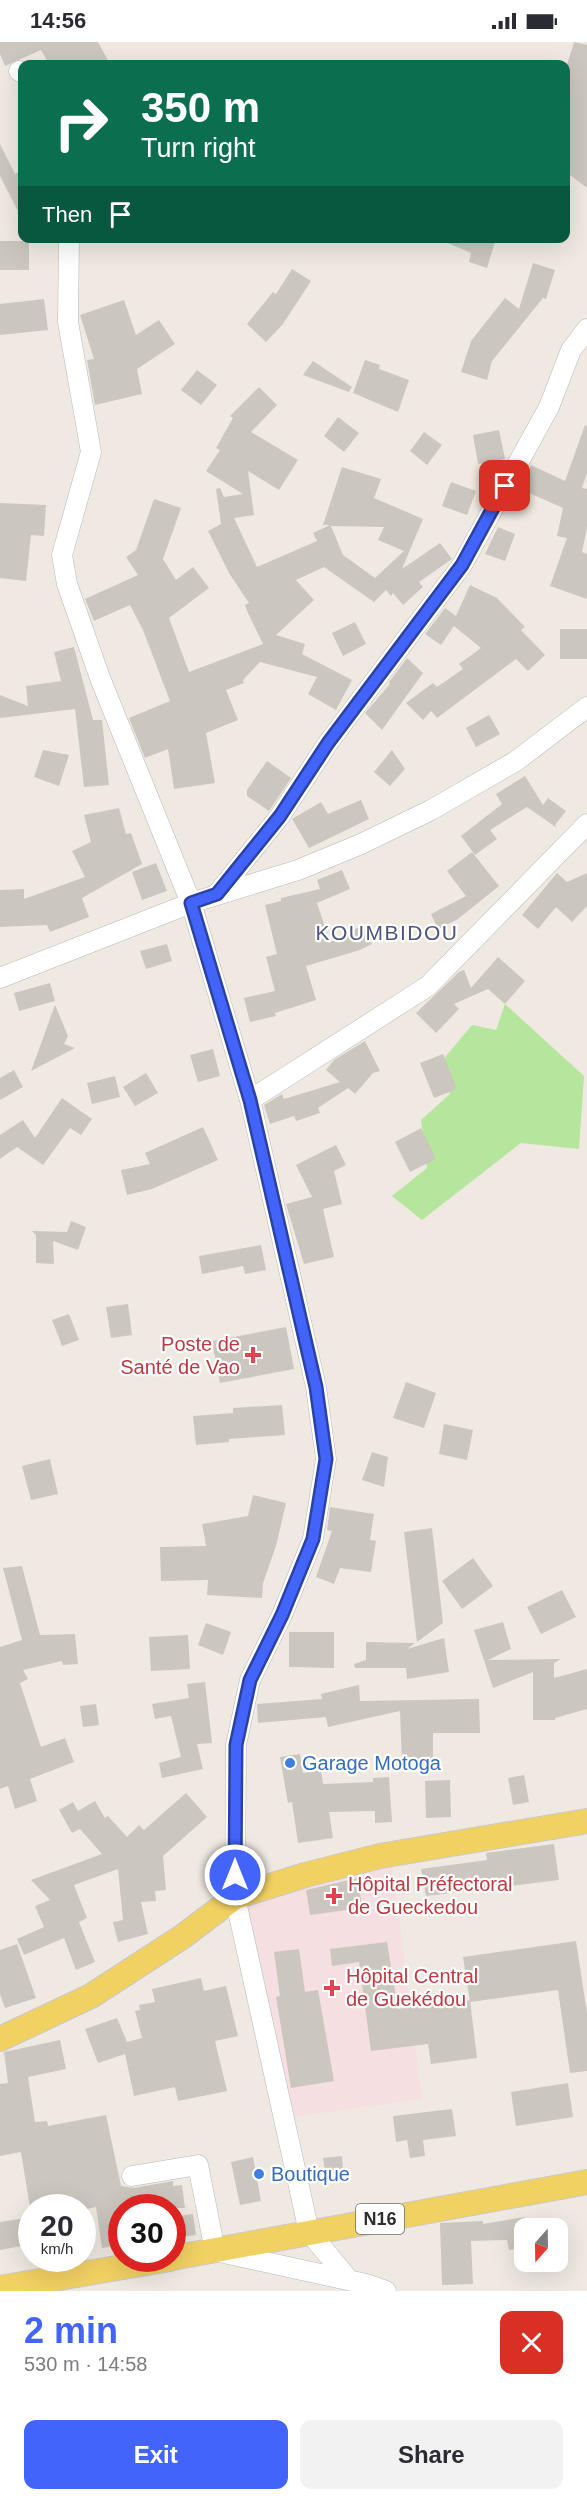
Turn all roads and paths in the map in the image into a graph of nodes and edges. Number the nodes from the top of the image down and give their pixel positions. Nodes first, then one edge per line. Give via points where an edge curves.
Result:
1 (69, 243) edge
2 (587, 329) edge
3 (587, 707) edge
4 (587, 824) edge
5 (217, 894) junction
6 (191, 903) junction
7 (0, 978) edge
8 (250, 1100) junction
9 (587, 1821) edge
10 (235, 1897) junction
11 (0, 2039) edge
12 (132, 2176) dead end
13 (587, 2182) edge
14 (309, 2232) junction
15 (215, 2251) junction
16 (186, 2256) edge
17 (110, 2272) edge
18 (349, 2280) junction
19 (0, 2288) edge
20 (36, 2288) edge
21 (386, 2291) edge

1 - 6 street via 68,322 92,452 62,555 67,584 100,678
2 - 5 street via 571,350 549,407 462,565 328,743 280,816
3 - 5 street via 516,761 431,810 298,870
4 - 8 street via 428,986
5 - 6 street
6 - 7 street
6 - 8 street
8 - 10 street via 316,1387 326,1459 313,1539 250,1680 236,1745
9 - 10 main road via 380,1856
10 - 11 main road via 91,1996
10 - 14 street
12 - 15 street via 198,2165
13 - 14 main road, N16
14 - 15 main road, N16
14 - 18 street
15 - 16 main road, N16
15 - 18 street
17 - 20 main road, N16
18 - 21 street
19 - 20 main road, N16

